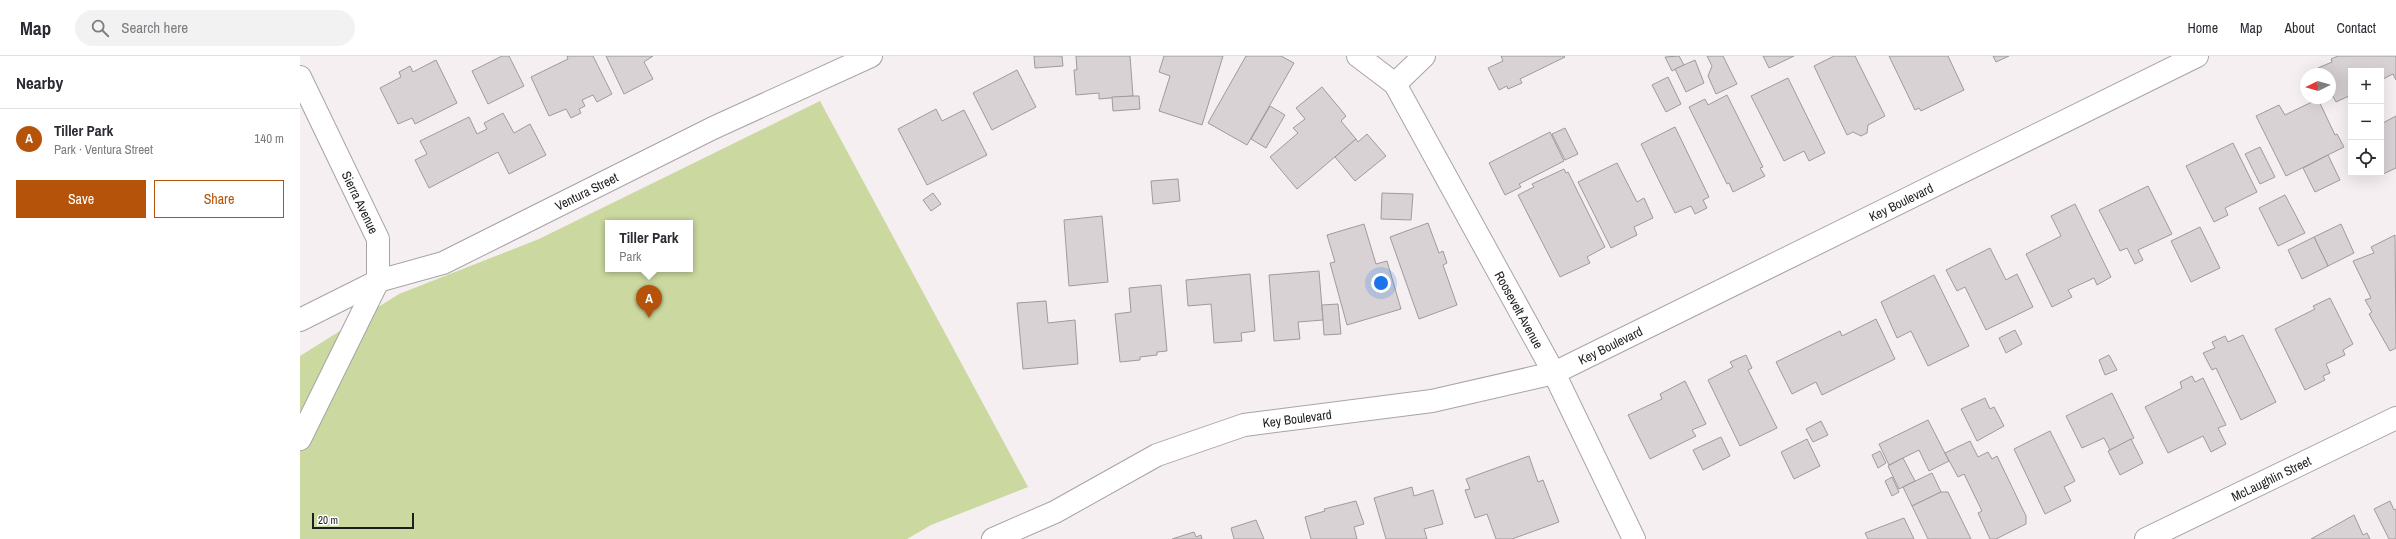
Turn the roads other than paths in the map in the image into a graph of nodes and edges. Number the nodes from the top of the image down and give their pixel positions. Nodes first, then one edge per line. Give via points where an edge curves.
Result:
1 (872, 56) edge
2 (1358, 56) edge
3 (1424, 56) edge
4 (2197, 56) edge
5 (300, 77) edge
6 (1395, 84) junction
7 (378, 281) junction
8 (300, 320) edge
9 (1554, 373) junction
10 (2396, 418) edge
11 (300, 439) edge
12 (993, 539) edge
13 (1634, 539) edge
14 (2146, 539) edge

1 - 7 street, Ventura Street via 713,128 443,263
2 - 6 street
3 - 6 street
4 - 9 street, Key Boulevard
5 - 7 street, Sierra Avenue via 378,239
6 - 9 street, Roosevelt Avenue
7 - 8 street, Ventura Street
7 - 11 street, Sierra Avenue
9 - 12 street, Key Boulevard via 1432,400 1244,425 1157,455 1055,512
9 - 13 street, Roosevelt Avenue
10 - 14 street, McLaughlin Street

